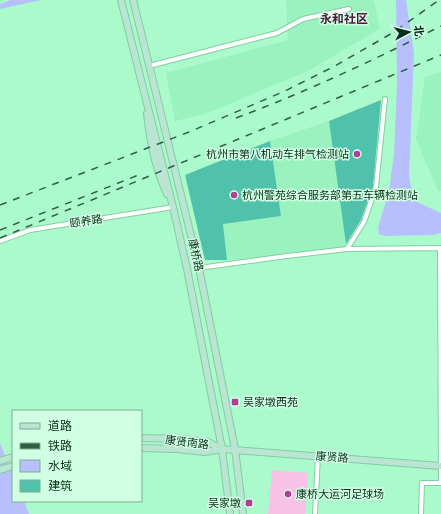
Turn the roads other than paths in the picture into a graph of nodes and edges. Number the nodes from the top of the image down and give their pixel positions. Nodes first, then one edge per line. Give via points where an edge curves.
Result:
1 (121, 0) edge
2 (133, 0) edge
3 (349, 9) dead end
4 (149, 66) junction
5 (385, 99) dead end
6 (173, 207) junction
7 (0, 241) edge
8 (347, 249) junction
9 (199, 268) junction
10 (142, 438) edge
11 (142, 448) edge
12 (222, 449) junction
13 (235, 449) junction
14 (318, 456) junction
15 (12, 457) edge
16 (0, 461) edge
17 (12, 466) edge
18 (441, 466) edge
19 (0, 470) edge
20 (230, 514) edge
21 (243, 514) edge
22 (315, 514) edge
23 (421, 514) edge

1 - 6 main road, 康桥路
2 - 4 main road, 康桥路
3 - 4 street via 303,19 277,33
4 - 9 main road, 康桥路
5 - 8 street via 376,187 364,222
6 - 7 street, 颐养路 via 30,230
6 - 12 main road, 康桥路
8 - 9 street
8 - 18 street via 440,248
9 - 13 main road, 康桥路
10 - 12 main road, 康贤南路 via 208,442
11 - 12 main road, 康贤南路 via 206,452
12 - 13 main road, 康贤路
12 - 20 main road, 康桥路
13 - 14 main road, 康贤路
13 - 21 main road, 康桥路
14 - 18 main road, 康贤路
14 - 22 street
15 - 16 main road
17 - 19 main road
18 - 23 street via 441,483 422,483

